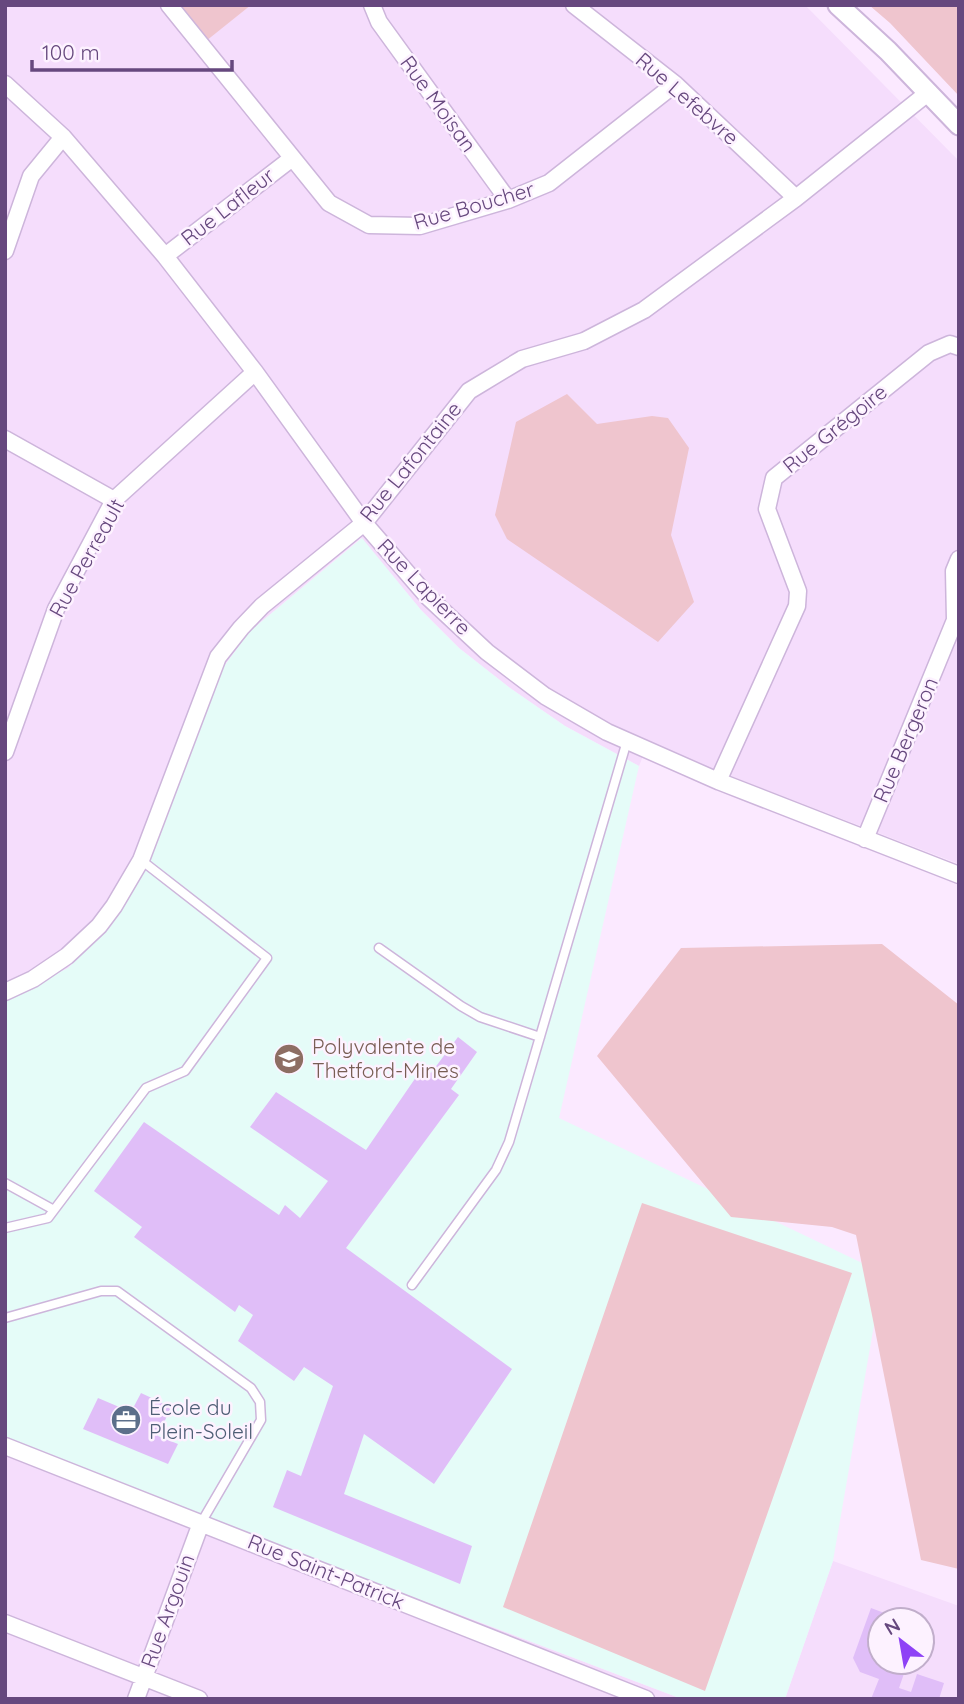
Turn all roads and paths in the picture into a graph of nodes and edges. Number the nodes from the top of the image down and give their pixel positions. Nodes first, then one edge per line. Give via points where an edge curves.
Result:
1 (169, 5) edge
2 (372, 5) edge
3 (574, 5) edge
4 (838, 5) edge
5 (5, 84) edge
6 (675, 84) junction
7 (929, 92) junction
8 (959, 125) edge
9 (64, 137) junction
10 (292, 159) junction
11 (796, 198) junction
12 (508, 200) junction
13 (5, 251) edge
14 (165, 256) junction
15 (959, 347) edge
16 (255, 372) junction
17 (5, 439) edge
18 (114, 500) junction
19 (363, 523) junction
20 (959, 559) edge
21 (627, 741) junction
22 (5, 752) edge
23 (718, 781) junction
24 (864, 839) junction
25 (141, 860) junction
26 (959, 875) edge
27 (379, 948) dead end
28 (5, 992) edge
29 (540, 1037) junction
30 (5, 1183) edge
31 (54, 1210) junction
32 (5, 1228) edge
33 (412, 1285) dead end
34 (5, 1318) edge
35 (5, 1446) edge
36 (201, 1523) junction
37 (5, 1623) edge
38 (144, 1677) junction
39 (136, 1699) edge
40 (199, 1699) edge
41 (646, 1699) edge

1 - 10 street, Rue Boucher
2 - 12 street, Rue Moisan via 379,22
3 - 6 street, Rue Lefebvre
4 - 7 street
5 - 9 street, Rue Lapierre
6 - 11 street, Rue Lefebvre
6 - 12 street, Rue Boucher via 549,183
7 - 8 street
7 - 11 street, Rue Lafontaine
9 - 13 street via 31,176
9 - 14 street, Rue Lapierre
10 - 12 street, Rue Boucher via 330,203 369,225 420,226
10 - 14 street, Rue Lafleur
11 - 19 street, Rue Lafontaine via 644,310 584,341 522,359 469,391
14 - 16 street, Rue Lapierre
15 - 23 street, Rue Grégoire via 950,344 929,353 774,478 767,509 799,591 797,606
16 - 18 street, Rue Perreault
16 - 19 street, Rue Lapierre
17 - 18 street
18 - 22 street, Rue Perreault via 55,609
19 - 21 street, Rue Lapierre via 428,597 487,652 545,696
19 - 25 street, Rue Lafontaine via 262,606 218,657
20 - 24 street, Rue Bergeron via 954,571 955,620
21 - 23 street, Rue Lapierre
21 - 29 lane
23 - 24 street, Rue Lapierre
24 - 26 street, Rue Lapierre
25 - 28 street, Rue Lafontaine via 99,926 67,956
25 - 31 lane via 267,958 185,1071 146,1088
27 - 29 lane via 480,1017
29 - 33 lane via 509,1143 496,1170
30 - 31 lane
31 - 32 lane via 48,1218
34 - 36 lane via 101,1291 117,1291 251,1388 260,1402 261,1420
35 - 36 street, Rue Saint-Patrick
36 - 38 street, Rue Argouin
36 - 41 street, Rue Saint-Patrick
37 - 38 street
38 - 39 street, Rue Argouin
38 - 40 street

